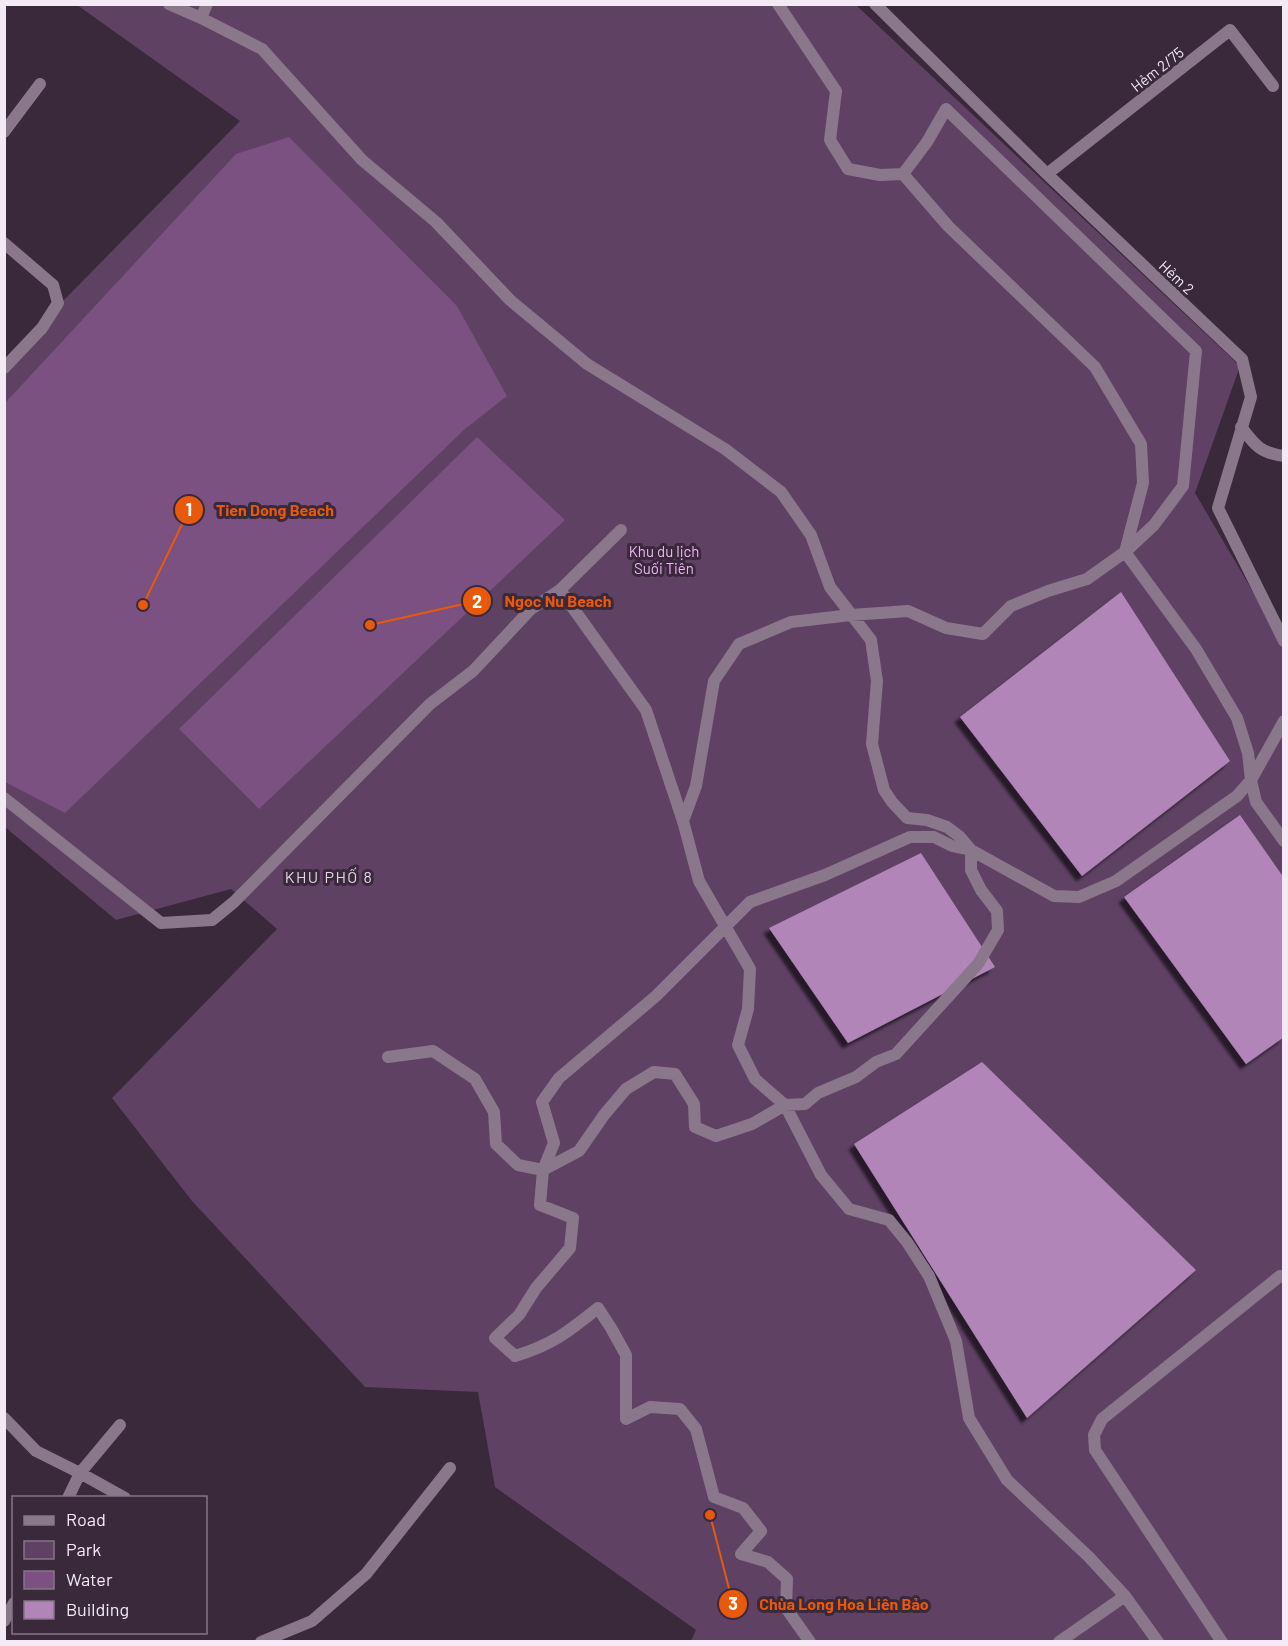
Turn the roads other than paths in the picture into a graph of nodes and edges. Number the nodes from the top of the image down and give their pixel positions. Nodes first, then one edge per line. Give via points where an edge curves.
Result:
1 (169, 4) edge
2 (207, 4) edge
3 (778, 4) edge
4 (875, 4) edge
5 (201, 18) junction
6 (40, 84) dead end
7 (1273, 86) dead end
8 (4, 132) edge
9 (903, 174) junction
10 (1047, 174) junction
11 (4, 243) edge
12 (4, 368) edge
13 (1241, 427) junction
14 (1284, 456) edge
15 (621, 530) dead end
16 (1125, 552) junction
17 (560, 590) junction
18 (850, 615) junction
19 (1284, 641) edge
20 (1284, 722) edge
21 (1251, 780) junction
22 (4, 798) edge
23 (683, 821) junction
24 (1284, 841) edge
25 (970, 850) junction
26 (725, 927) junction
27 (388, 1057) dead end
28 (785, 1105) junction
29 (543, 1170) junction
30 (1280, 1276) dead end
31 (4, 1418) edge
32 (120, 1425) dead end
33 (450, 1468) dead end
34 (80, 1473) junction
35 (68, 1496) edge
36 (123, 1496) edge
37 (1125, 1596) junction
38 (12, 1607) edge
39 (4, 1621) edge
40 (261, 1641) edge
41 (810, 1641) edge
42 (1059, 1641) edge
43 (1158, 1641) edge
44 (1222, 1641) edge

1 - 5 street
2 - 5 street
3 - 9 street via 836,91 830,140 848,170
4 - 10 street, Hẻm 2
5 - 18 street via 262,49 362,160 436,222 510,300 587,364 725,449 781,492 811,535 830,587
6 - 8 street
7 - 10 street, Hẻm 2/75 via 1230,30
9 - 16 street via 948,226 1095,367 1141,444 1143,483
9 - 16 street via 946,109 1196,351 1183,486 1154,525
10 - 13 street, Hẻm 2 via 1242,359 1251,397
11 - 12 street via 53,285 58,303 42,328
13 - 14 street via 1255,445 1269,454
13 - 19 street, Hẻm 2 via 1218,508
15 - 17 street
16 - 18 street via 1087,579 1011,606 983,634 946,628 908,612
16 - 21 street via 1196,649 1237,718 1248,753
17 - 22 street via 531,609 473,671 430,704 212,920 161,923
17 - 23 street via 646,710
18 - 23 street via 791,622 739,644 714,681 696,786
18 - 25 street via 870,640 877,681 872,744 884,790 907,818 947,827
20 - 21 street
21 - 24 street via 1256,802
21 - 25 street via 1237,796 1116,880 1079,897 1054,896
23 - 26 street via 699,881
25 - 26 street via 934,837 910,837 825,875 750,902
25 - 28 street via 971,870 997,911 998,930 978,964 896,1054 818,1093 805,1104
26 - 28 street via 750,969 748,1009 738,1045 755,1078
26 - 29 street via 656,996 559,1078 542,1102 554,1143
27 - 29 street via 433,1052 475,1078 494,1112 496,1144 518,1165
28 - 29 street via 752,1124 716,1136 695,1127 694,1104 675,1074 654,1072 626,1089 579,1151
28 - 37 street via 821,1175 849,1209 889,1220 929,1276 956,1341 969,1419 1007,1480
29 - 41 street via 540,1205 573,1218 570,1248 519,1315 495,1338 515,1356 558,1340 598,1308 626,1355 626,1419 650,1407 680,1409 686,1416 696,1429 714,1497 743,1508 761,1531 741,1554 768,1562 787,1579 786,1608
30 - 44 street via 1102,1419 1094,1435 1095,1450
31 - 34 street via 36,1451
32 - 34 street
33 - 40 street via 366,1574 312,1621
34 - 35 street
34 - 36 street
37 - 42 street
37 - 43 street
38 - 39 street

